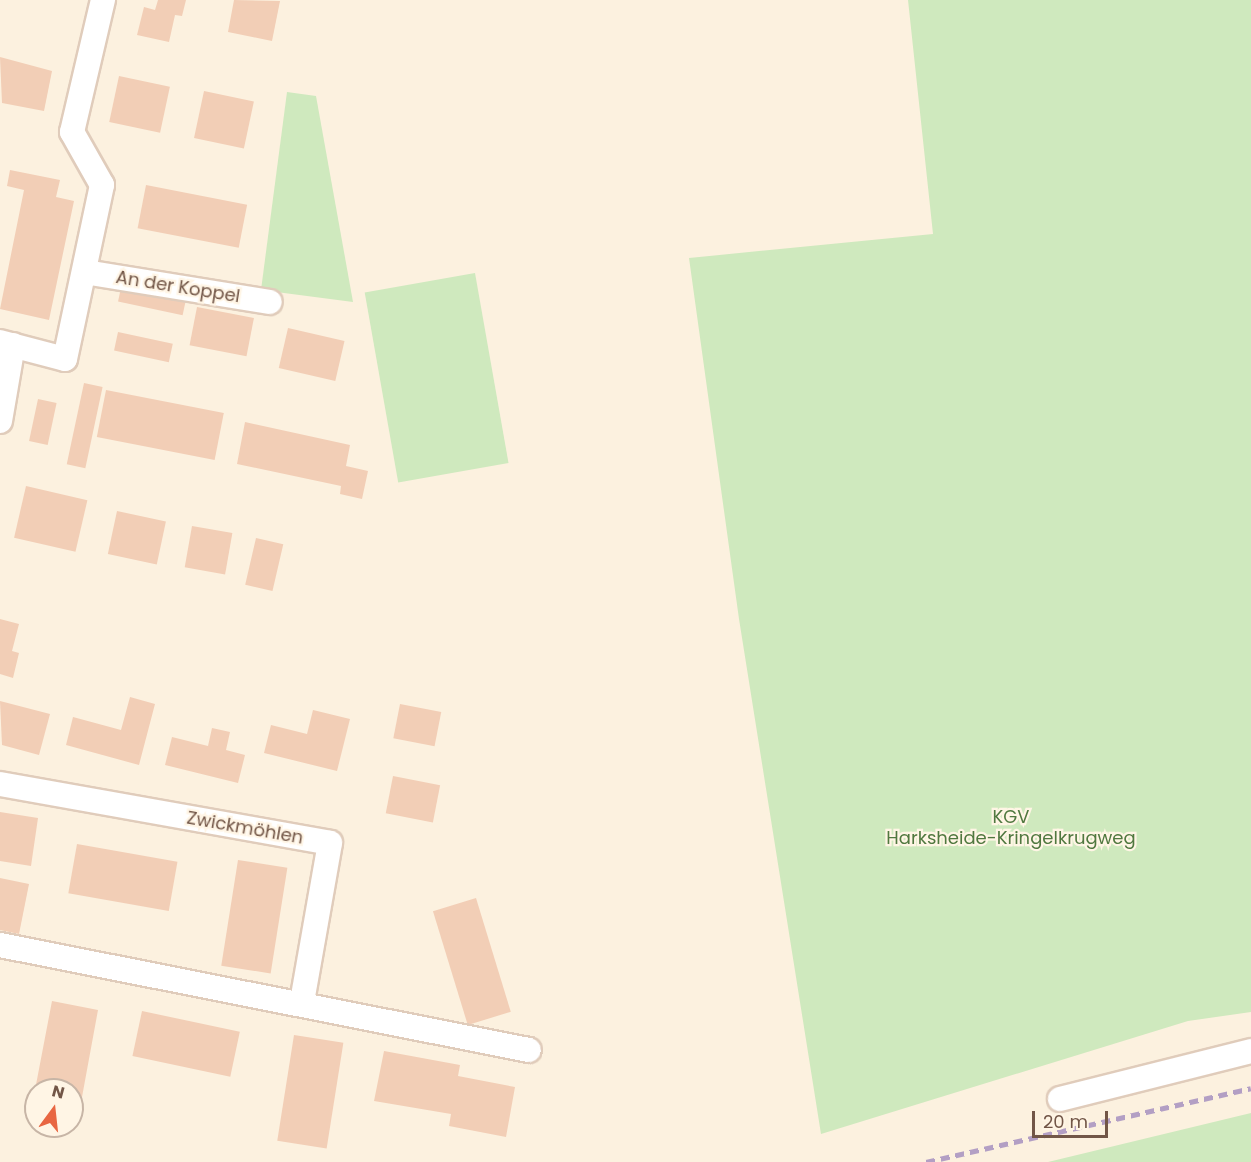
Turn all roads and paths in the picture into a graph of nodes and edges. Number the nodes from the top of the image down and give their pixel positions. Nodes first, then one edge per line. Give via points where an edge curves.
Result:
1 (103, 0) edge
2 (85, 272) junction
3 (270, 302) dead end
4 (7, 344) edge
5 (0, 421) edge
6 (0, 784) edge
7 (0, 945) edge
8 (302, 1002) junction
9 (529, 1050) dead end
10 (1251, 1051) edge
11 (1059, 1099) dead end

1 - 2 street via 72,132 102,185
2 - 3 street, An der Koppel
2 - 4 street via 65,359
4 - 5 street
6 - 8 street, Zwickmöhlen via 330,843
7 - 8 street
8 - 9 street
10 - 11 street

